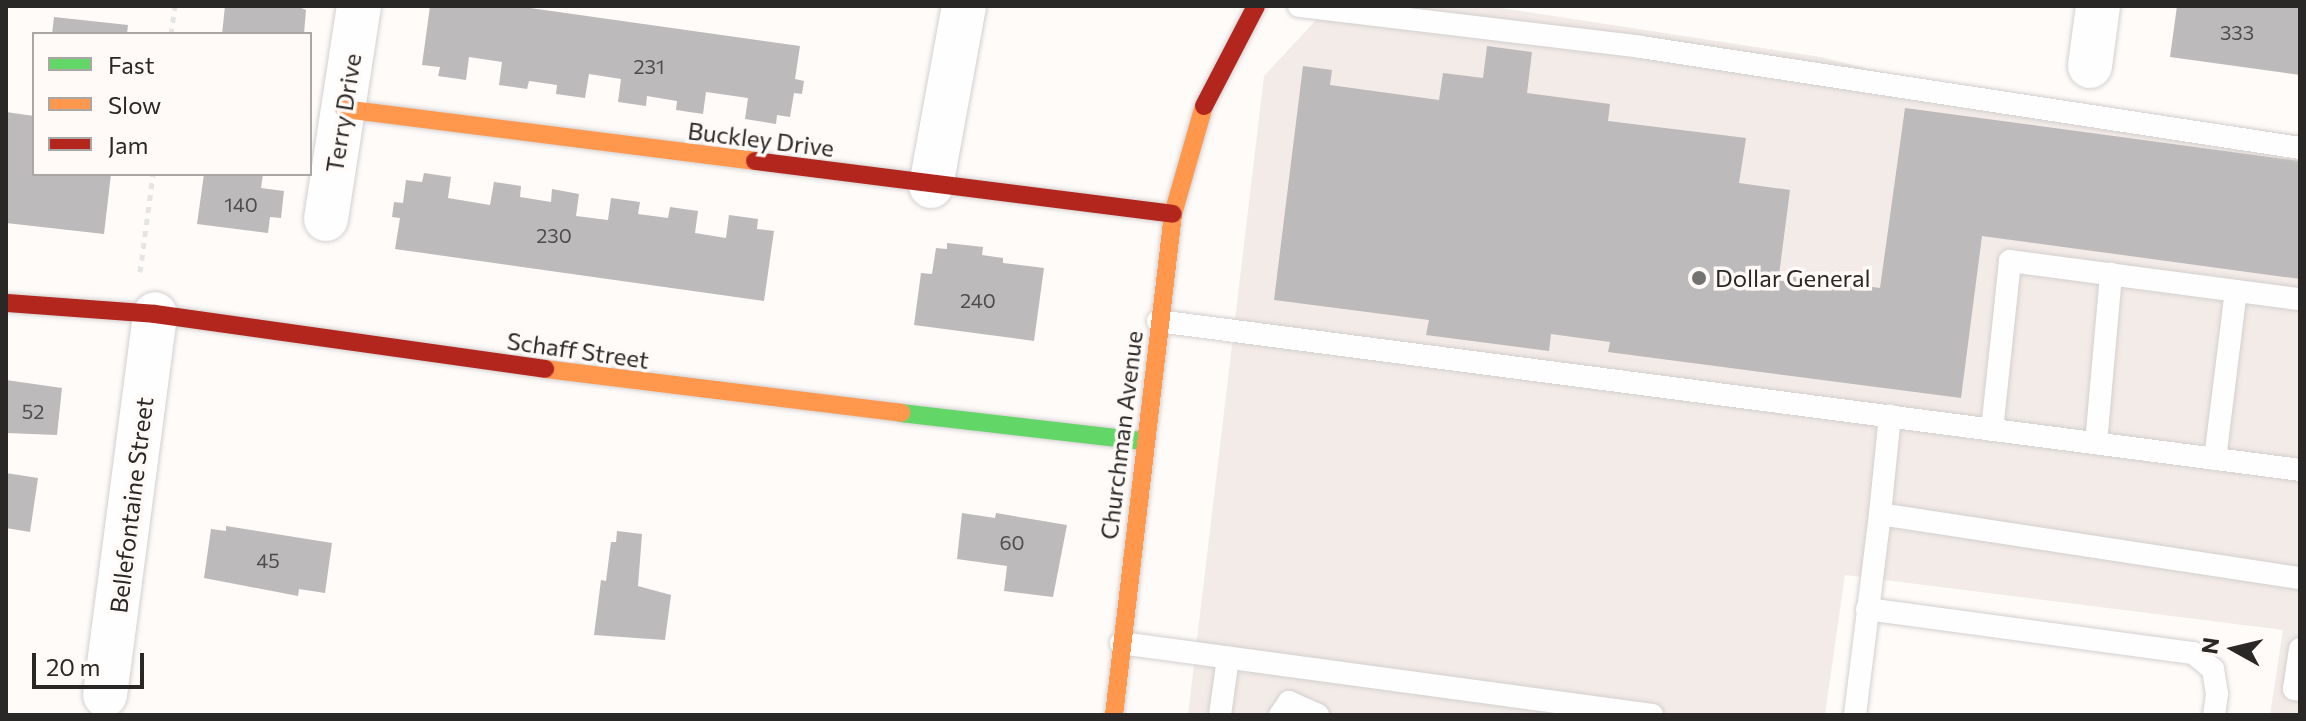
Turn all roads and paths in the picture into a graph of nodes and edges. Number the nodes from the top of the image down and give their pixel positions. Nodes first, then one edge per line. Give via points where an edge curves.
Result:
1 (175, 6) edge
2 (359, 6) edge
3 (964, 6) edge
4 (1256, 6) edge
5 (1299, 6) edge
6 (2098, 6) edge
7 (171, 32) edge
8 (2090, 66) dead end
9 (344, 109) junction
10 (2300, 148) edge
11 (153, 176) edge
12 (931, 186) junction
13 (1173, 214) junction
14 (326, 219) dead end
15 (2111, 274) junction
16 (2236, 291) junction
17 (2300, 299) edge
18 (6, 303) edge
19 (145, 314) junction
20 (1158, 321) junction
21 (1890, 416) junction
22 (1992, 430) junction
23 (1143, 441) junction
24 (2096, 443) junction
25 (2215, 459) junction
26 (2300, 470) edge
27 (1880, 514) junction
28 (2300, 578) edge
29 (1867, 609) junction
30 (1121, 643) junction
31 (2300, 649) edge
32 (1228, 658) junction
33 (2300, 690) edge
34 (105, 695) dead end
35 (1114, 715) edge
36 (1220, 715) edge
37 (1280, 715) edge
38 (1318, 715) edge
39 (1652, 715) edge
40 (1855, 715) edge
41 (2214, 715) edge

1 - 7 path
2 - 9 street, Terry Drive
3 - 12 street
4 - 13 street, Churchman Avenue via 1214,82 1184,163
5 - 10 lane via 1641,47
6 - 8 street
9 - 12 street, Buckley Drive
9 - 14 street, Terry Drive
11 - 19 path
12 - 13 street, Buckley Drive
13 - 20 street, Churchman Avenue
15 - 16 lane
15 - 22 lane via 2010,261
15 - 24 lane
16 - 17 lane
16 - 25 lane
18 - 19 street, Schaff Street
19 - 23 street, Schaff Street via 648,384
19 - 34 street, Bellefontaine Street
20 - 21 lane
20 - 23 street, Churchman Avenue
21 - 22 lane
21 - 27 lane
22 - 24 lane
23 - 30 street, Churchman Avenue
24 - 25 lane
25 - 26 lane
27 - 28 lane
27 - 29 lane
29 - 40 lane
29 - 41 lane via 2193,653 2213,669
30 - 32 lane
30 - 35 street, Churchman Avenue
31 - 33 lane via 2294,689
32 - 36 lane
32 - 39 lane
37 - 38 lane via 1289,702

